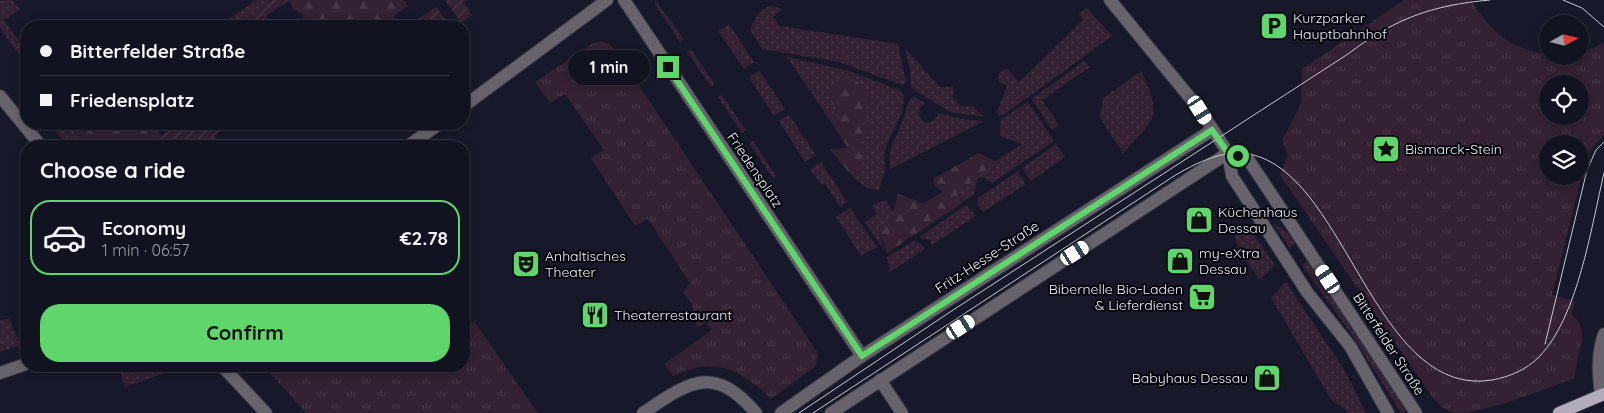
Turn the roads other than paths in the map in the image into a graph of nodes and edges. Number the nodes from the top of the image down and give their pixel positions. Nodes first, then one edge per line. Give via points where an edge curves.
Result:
1 (607, 0) edge
2 (624, 0) edge
3 (1110, 0) edge
4 (0, 96) edge
5 (470, 102) edge
6 (20, 120) edge
7 (28, 130) edge
8 (431, 130) edge
9 (1212, 130) junction
10 (36, 140) edge
11 (416, 140) edge
12 (1228, 153) junction
13 (1604, 334) edge
14 (862, 356) junction
15 (20, 366) edge
16 (228, 372) edge
17 (0, 373) edge
18 (880, 380) junction
19 (1602, 394) edge
20 (266, 413) edge
21 (643, 413) edge
22 (756, 413) edge
23 (781, 413) edge
24 (831, 413) edge
25 (902, 413) edge
26 (1388, 413) edge
27 (1416, 413) edge
28 (1559, 413) edge

1 - 5 street
2 - 14 street, Friedensplatz
3 - 9 street via 1195,103
4 - 6 street
7 - 10 street
8 - 11 street
9 - 12 street
9 - 14 street, Fritz-Hesse-Straße
12 - 18 street
12 - 26 street via 1232,176 1307,292 1350,346
12 - 27 street, Bitterfelder Straße via 1248,160
13 - 19 street via 1599,348 1598,373
14 - 23 street, Fritz-Hesse-Straße
15 - 17 street
16 - 20 street
18 - 24 street
18 - 25 street
19 - 28 main road
21 - 22 street via 681,388 695,383 710,383 723,385 735,392

